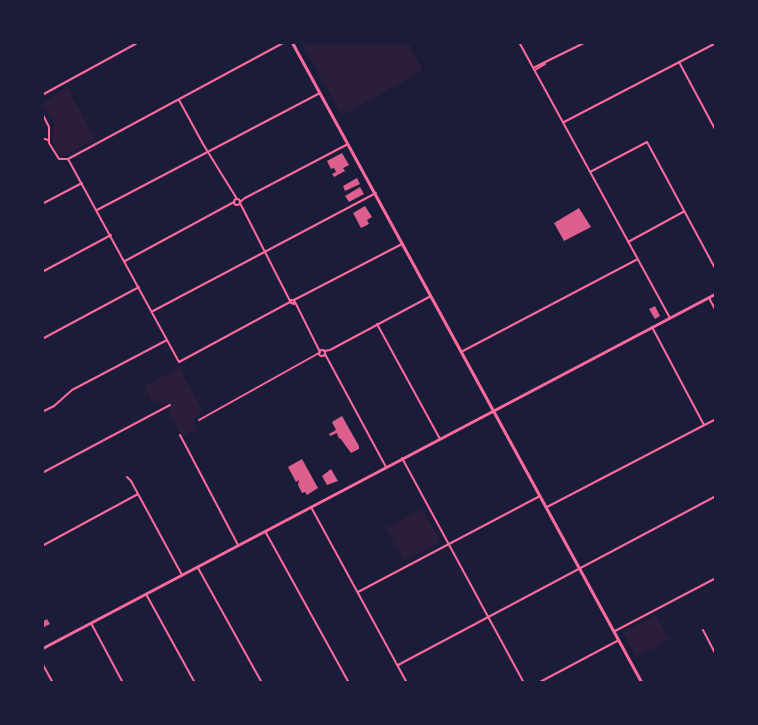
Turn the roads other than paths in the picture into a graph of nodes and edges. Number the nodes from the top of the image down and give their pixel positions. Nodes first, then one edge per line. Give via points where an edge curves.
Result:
1 (139, 42) edge
2 (285, 42) edge
3 (292, 42) edge
4 (519, 42) edge
5 (586, 42) edge
6 (716, 43) edge
7 (679, 62) junction
8 (534, 69) junction
9 (320, 93) junction
10 (42, 95) edge
11 (179, 100) junction
12 (42, 112) edge
13 (563, 123) junction
14 (716, 131) edge
15 (49, 135) junction
16 (42, 137) edge
17 (48, 140) junction
18 (348, 144) junction
19 (208, 151) junction
20 (68, 159) junction
21 (590, 172) junction
22 (82, 183) junction
23 (376, 193) junction
24 (237, 202) junction
25 (42, 204) edge
26 (97, 210) junction
27 (684, 211) junction
28 (111, 236) junction
29 (628, 242) junction
30 (402, 244) junction
31 (265, 252) junction
32 (125, 261) junction
33 (638, 261) junction
34 (716, 270) edge
35 (42, 272) edge
36 (139, 287) junction
37 (716, 294) edge
38 (431, 296) junction
39 (709, 298) junction
40 (292, 302) junction
41 (152, 311) junction
42 (716, 311) edge
43 (670, 318) junction
44 (377, 324) junction
45 (652, 327) junction
46 (42, 339) edge
47 (167, 340) junction
48 (461, 352) junction
49 (322, 353) junction
50 (170, 405) dead end
51 (493, 410) junction
52 (42, 412) edge
53 (716, 418) edge
54 (199, 420) dead end
55 (704, 425) junction
56 (180, 435) dead end
57 (440, 439) junction
58 (402, 459) junction
59 (386, 467) junction
60 (42, 473) edge
61 (127, 477) dead end
62 (138, 494) junction
63 (540, 496) junction
64 (716, 496) edge
65 (311, 507) junction
66 (547, 507) junction
67 (265, 531) junction
68 (449, 544) junction
69 (238, 545) junction
70 (42, 546) edge
71 (198, 567) junction
72 (580, 567) junction
73 (182, 575) junction
74 (716, 578) edge
75 (358, 592) junction
76 (147, 594) junction
77 (488, 617) junction
78 (92, 622) junction
79 (703, 630) dead end
80 (614, 632) junction
81 (620, 640) junction
82 (42, 649) edge
83 (716, 655) edge
84 (42, 663) edge
85 (398, 665) junction
86 (524, 682) edge
87 (53, 683) edge
88 (123, 683) edge
89 (195, 683) edge
90 (262, 683) edge
91 (349, 683) edge
92 (408, 683) edge
93 (539, 683) edge
94 (642, 683) edge

1 - 10 street
2 - 11 street
3 - 9 main road
4 - 8 street
5 - 8 street
6 - 7 street
7 - 13 street
7 - 14 street
8 - 13 street
9 - 18 main road
9 - 19 street
11 - 19 street
11 - 20 street
12 - 15 street
13 - 21 street
15 - 16 street
15 - 17 street
16 - 17 street
17 - 20 street via 57,157
18 - 23 main road
18 - 24 street
19 - 24 street
19 - 26 street
20 - 22 street
21 - 27 street via 647,142
21 - 29 street
22 - 25 street
22 - 26 street
23 - 30 main road
23 - 31 street
24 - 31 street
24 - 32 street
26 - 28 street
27 - 29 street
27 - 34 street
28 - 32 street
28 - 35 street
29 - 33 street
30 - 38 main road
30 - 40 street
31 - 40 street
31 - 41 street
32 - 36 street
33 - 43 street
33 - 48 street
36 - 41 street
36 - 46 street
37 - 39 main road
38 - 44 street
38 - 48 main road
39 - 42 street
39 - 43 main road
40 - 47 street via 179,362
40 - 49 street
41 - 47 street
43 - 45 main road
44 - 49 street
44 - 57 street
45 - 51 main road
45 - 55 street
47 - 52 street via 72,390
48 - 51 main road
49 - 54 street
49 - 59 street
50 - 60 street
51 - 57 main road
51 - 63 main road
53 - 55 street
55 - 66 street
56 - 69 street
57 - 58 main road
58 - 59 main road
58 - 68 street
59 - 65 main road
61 - 62 street
62 - 70 street
62 - 73 street
63 - 66 main road
63 - 68 street
64 - 72 street
65 - 67 main road
65 - 75 street
66 - 72 main road
67 - 69 main road
67 - 91 street
68 - 75 street
68 - 77 street
69 - 71 main road
71 - 73 main road
71 - 90 street
72 - 77 street
72 - 80 main road
73 - 76 main road
74 - 80 street
75 - 85 street
76 - 78 main road
76 - 89 street
77 - 85 street
77 - 86 street
78 - 82 main road
78 - 88 street
79 - 83 street
80 - 81 main road
81 - 93 street
81 - 94 main road
84 - 87 street
85 - 92 street

